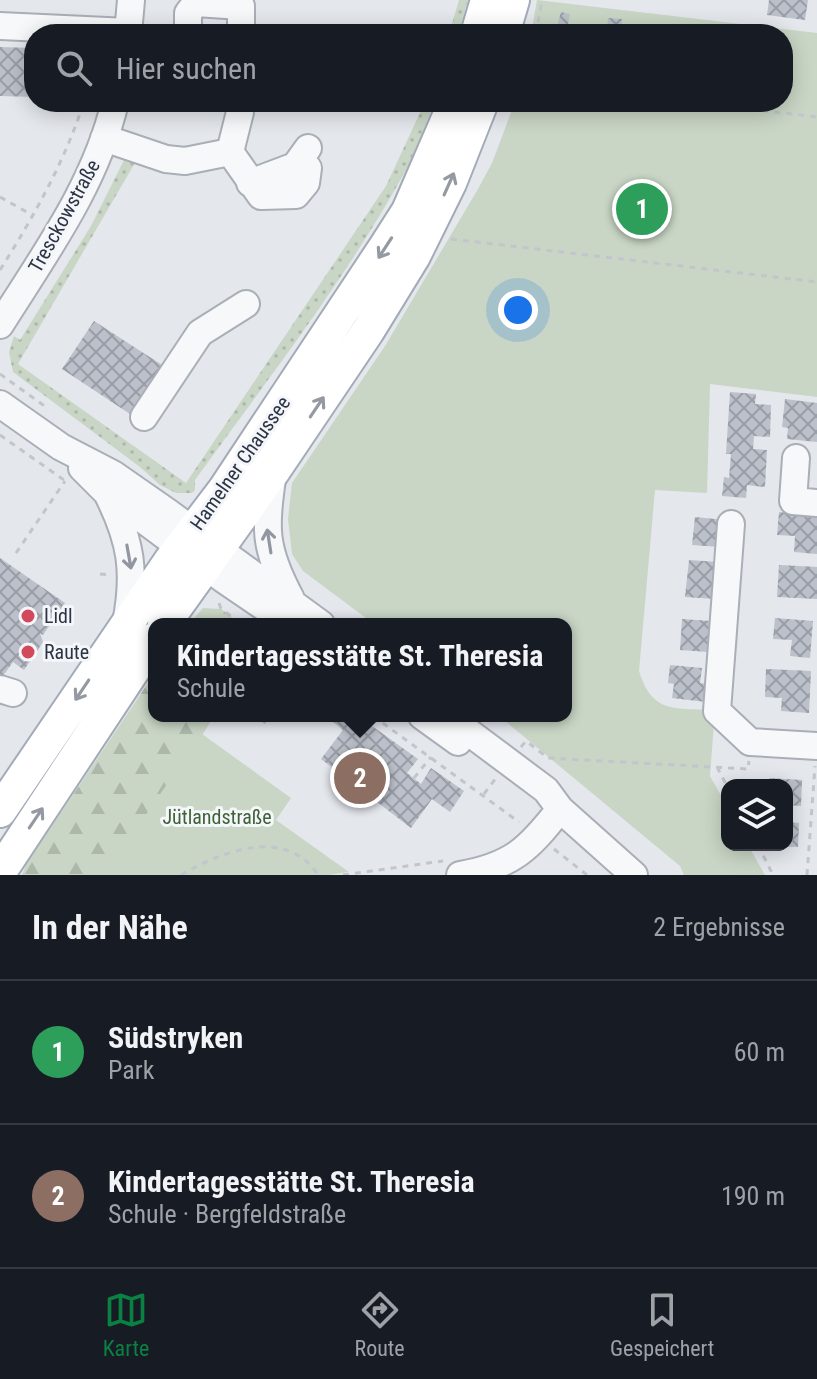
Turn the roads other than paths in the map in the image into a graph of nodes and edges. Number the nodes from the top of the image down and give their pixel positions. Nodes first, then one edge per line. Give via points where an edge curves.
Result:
1 (131, 0) edge
2 (487, 0) edge
3 (513, 0) edge
4 (241, 3) edge
5 (129, 24) edge
6 (188, 24) edge
7 (241, 24) edge
8 (480, 24) edge
9 (506, 24) edge
10 (0, 26) edge
11 (24, 27) edge
12 (112, 112) edge
13 (240, 112) edge
14 (451, 112) edge
15 (478, 112) edge
16 (104, 138) junction
17 (230, 152) junction
18 (308, 158) dead end
19 (246, 304) dead end
20 (0, 325) edge
21 (0, 404) edge
22 (144, 417) dead end
23 (61, 447) junction
24 (796, 458) dead end
25 (273, 472) junction
26 (106, 492) junction
27 (817, 503) edge
28 (731, 524) dead end
29 (199, 548) junction
30 (292, 615) edge
31 (150, 618) edge
32 (167, 618) edge
33 (140, 632) edge
34 (432, 722) edge
35 (454, 722) edge
36 (816, 746) edge
37 (505, 767) junction
38 (560, 809) junction
39 (0, 811) edge
40 (453, 868) edge
41 (0, 872) edge
42 (634, 875) edge

1 - 5 street
2 - 8 main road
3 - 9 main road
4 - 6 street via 196,3
4 - 7 street
10 - 11 street
12 - 16 street, Tresckowstraße
13 - 17 street
14 -> 29 main road, Hamelner Chaussee via 408,211 224,490
25 -> 15 main road, Hamelner Chaussee via 414,256
16 - 17 street via 166,159 185,161
16 - 20 street, Tresckowstraße via 59,233
17 - 18 street via 261,196 296,195 306,183
19 - 22 street via 200,333
21 - 23 street
23 - 26 street
23 - 29 street via 113,474
24 - 27 street via 793,501
25 - 29 main road, Hamelner Chaussee
30 -> 25 street via 268,547
26 - 29 street
26 -> 33 street via 132,557
28 - 36 street via 717,711 750,742
29 - 30 street
29 - 31 main road, Hamelner Chaussee
29 - 32 main road, Hamelner Chaussee
33 -> 39 main road, Hamelner Chaussee
41 -> 33 main road, Hamelner Chaussee
34 - 37 street
35 - 37 street
37 - 38 street via 535,801
38 - 40 street via 529,847 496,866
38 - 42 street

